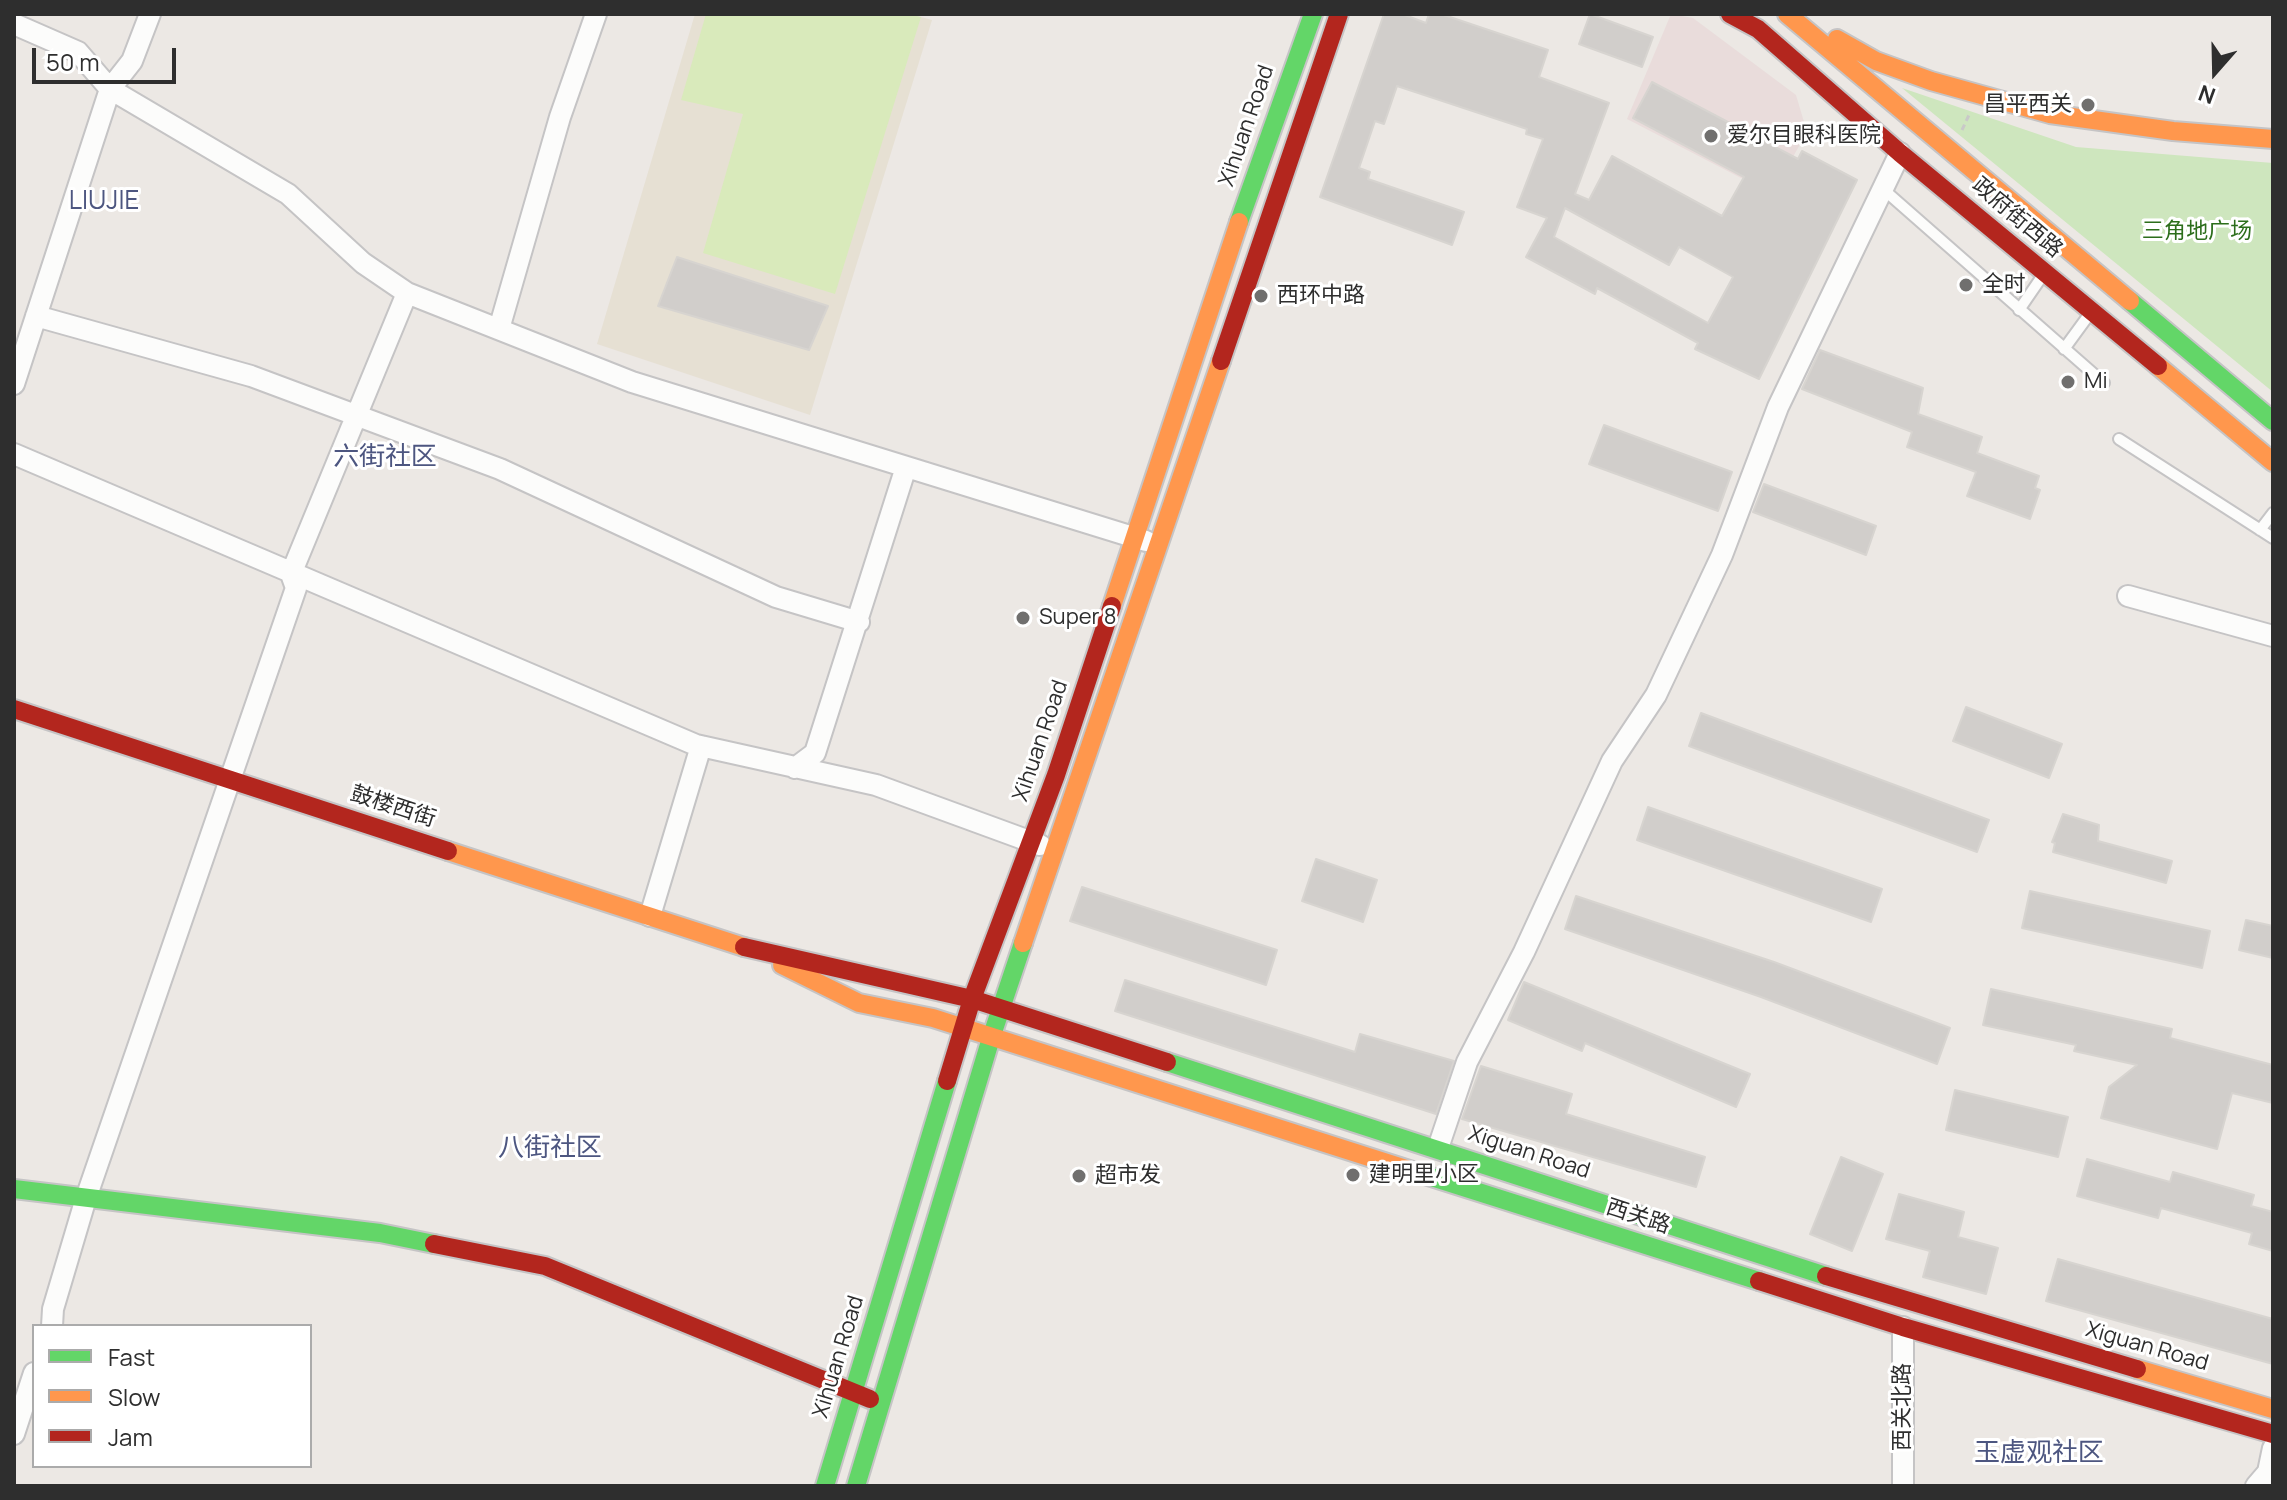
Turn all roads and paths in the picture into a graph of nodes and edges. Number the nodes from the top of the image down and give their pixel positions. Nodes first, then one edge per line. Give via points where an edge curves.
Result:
1 (150, 14) edge
2 (596, 14) edge
3 (1313, 14) edge
4 (1339, 14) edge
5 (1730, 14) edge
6 (1790, 14) edge
7 (14, 24) edge
8 (110, 89) junction
9 (1969, 112) dead end
10 (2273, 139) edge
11 (1956, 140) dead end
12 (1900, 153) junction
13 (1883, 189) junction
14 (2045, 273) junction
15 (407, 293) junction
16 (2019, 310) junction
17 (2092, 311) junction
18 (36, 316) junction
19 (499, 329) junction
20 (2064, 349) junction
21 (2104, 383) dead end
22 (14, 384) edge
23 (357, 415) junction
24 (2273, 421) edge
25 (2119, 439) dead end
26 (14, 454) edge
27 (2273, 462) edge
28 (906, 467) junction
29 (2273, 513) edge
30 (2260, 530) junction
31 (1134, 537) junction
32 (2273, 538) edge
33 (1156, 544) junction
34 (291, 574) junction
35 (2128, 596) dead end
36 (859, 622) junction
37 (2273, 636) edge
38 (14, 709) edge
39 (701, 746) junction
40 (795, 768) junction
41 (229, 779) junction
42 (1031, 842) junction
43 (1055, 851) junction
44 (650, 916) junction
45 (756, 951) junction
46 (972, 999) junction
47 (1001, 1008) junction
48 (964, 1028) junction
49 (991, 1038) junction
50 (1438, 1148) junction
51 (14, 1189) edge
52 (86, 1198) junction
53 (52, 1324) edge
54 (1903, 1327) junction
55 (32, 1379) edge
56 (853, 1392) junction
57 (881, 1403) junction
58 (2273, 1409) edge
59 (14, 1434) edge
60 (2273, 1434) edge
61 (2273, 1448) edge
62 (825, 1486) edge
63 (856, 1486) edge
64 (1903, 1486) edge
65 (2256, 1486) edge

1 - 8 street via 132,61
2 - 19 street via 560,117
3 - 31 street, Xihuan Road
4 - 33 street
5 - 12 street, 政府街西路 via 1758,29
6 - 10 street via 1876,61 2004,104 2173,131
6 - 24 street, 政府街西路
7 - 8 street via 78,52
8 - 15 street via 288,194 363,263
8 - 18 street
9 - 11 path
12 - 13 street
12 - 14 street, 政府街西路
13 - 16 lane
13 - 50 street via 1778,407 1722,555 1656,695 1612,761 1467,1062
14 - 16 lane
14 - 17 street, 政府街西路
15 - 19 street
15 - 23 street
16 - 20 lane
17 - 20 lane
17 - 27 street, 政府街西路
18 - 22 street
18 - 23 street via 251,376
19 - 28 street via 632,382
20 - 21 lane
23 - 34 street
23 - 36 street via 500,469 776,597
25 - 30 lane
26 - 34 street
28 - 31 street
28 - 36 street
29 - 30 lane
30 - 32 lane
31 - 33 street
31 - 42 street, Xihuan Road
33 - 43 street
34 - 39 street
34 - 41 street via 296,588
35 - 37 street
36 - 40 street via 815,753
38 - 41 street, 鼓楼西街
39 - 40 street
39 - 44 street
40 - 42 street via 876,785
41 - 44 street, 鼓楼西街
41 - 52 street
42 - 43 street
42 - 46 street, Xihuan Road
43 - 47 street
44 - 45 street, 鼓楼西街
45 - 46 street, 鼓楼西街
45 - 48 street, 鼓楼西街 via 851,1000
46 - 47 street, 鼓楼西街
46 - 48 street, Xihuan Road
47 - 49 street
47 - 50 street, Xiguan Road
48 - 49 street, 鼓楼西街
48 - 56 street, Xihuan Road
49 - 54 street, 西关路
49 - 57 street
50 - 58 street, Xiguan Road via 1911,1303
51 - 52 street
52 - 53 street
52 - 56 street via 380,1233 545,1266
54 - 60 street, 西关路
54 - 64 street, 西关北路
55 - 59 street
56 - 57 street
56 - 62 street, Xihuan Road
57 - 63 street
61 - 65 street via 2268,1472

